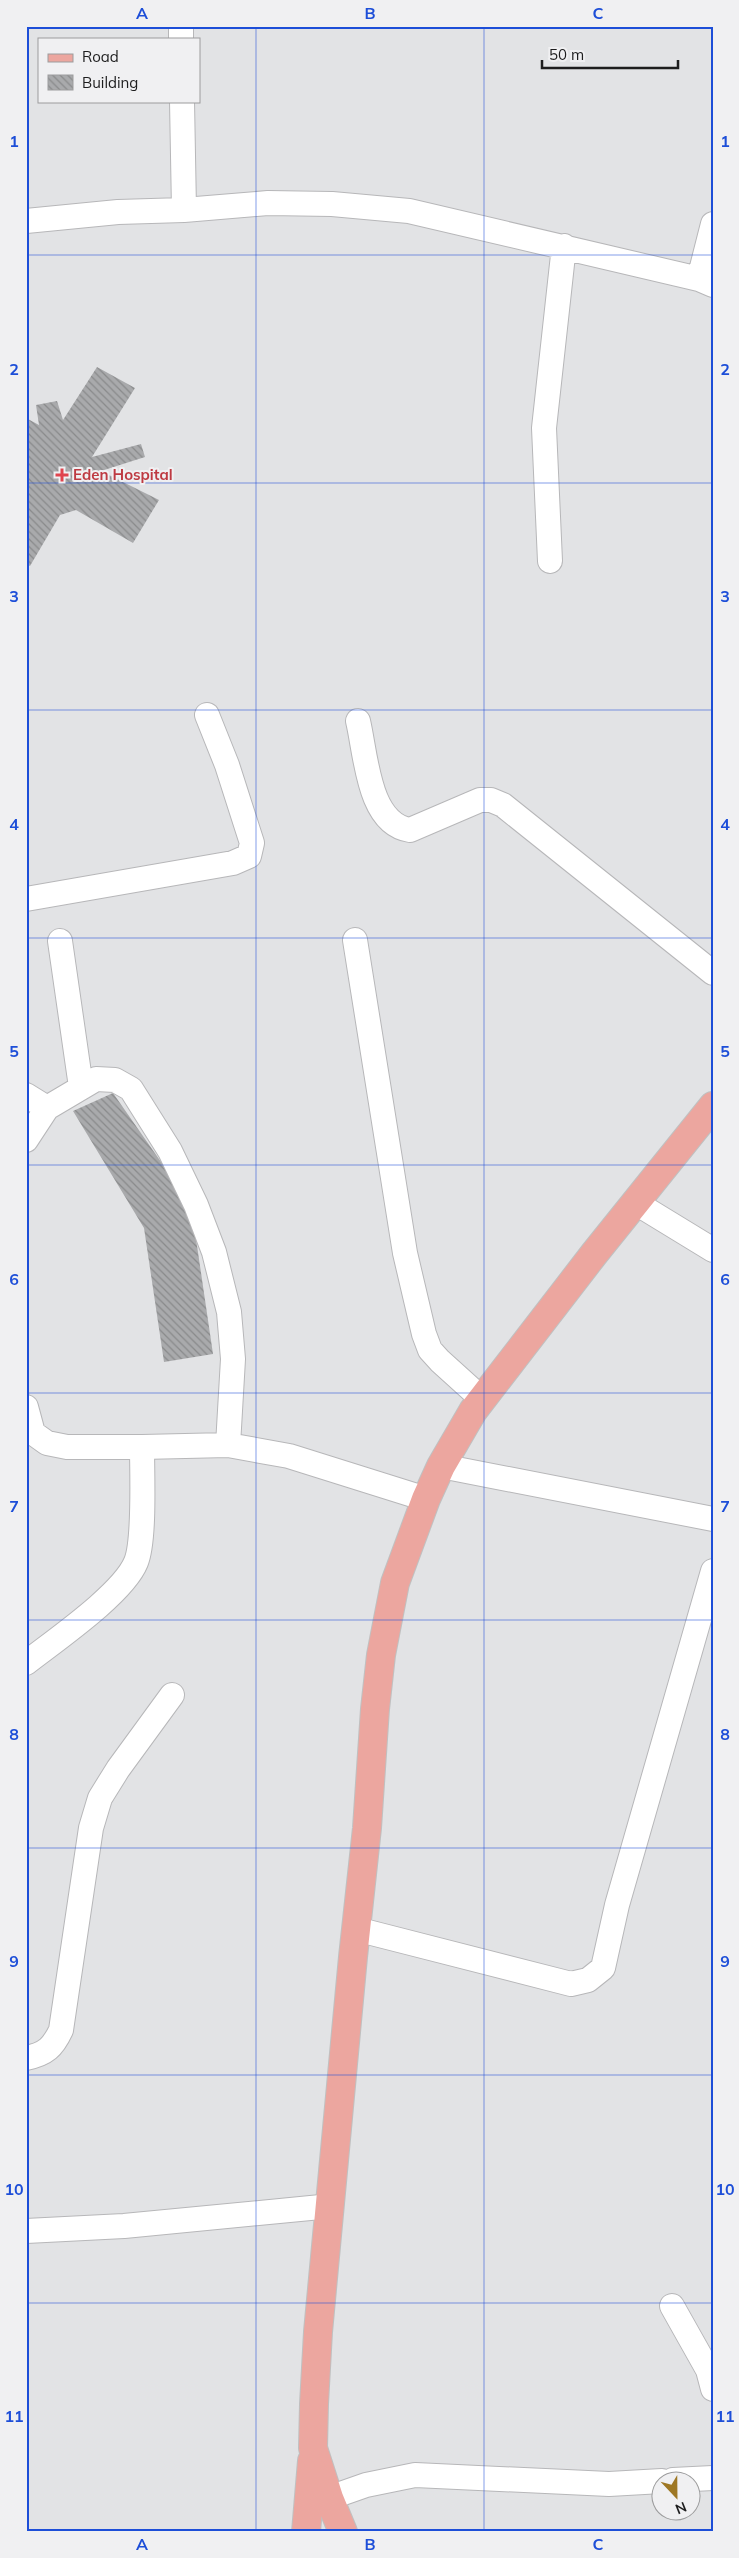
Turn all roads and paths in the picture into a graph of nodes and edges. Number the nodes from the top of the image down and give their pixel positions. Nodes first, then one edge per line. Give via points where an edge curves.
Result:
1 (182, 102) edge
2 (184, 210) junction
3 (26, 221) edge
4 (713, 224) edge
5 (564, 246) junction
6 (706, 282) edge
7 (550, 561) dead end
8 (206, 715) dead end
9 (358, 721) dead end
10 (26, 899) edge
11 (60, 940) dead end
12 (355, 940) dead end
13 (713, 973) edge
14 (82, 1087) junction
15 (26, 1095) edge
16 (713, 1106) edge
17 (47, 1108) junction
18 (26, 1140) edge
19 (636, 1203) junction
20 (713, 1250) edge
21 (482, 1399) junction
22 (26, 1407) edge
23 (30, 1434) edge
24 (228, 1445) junction
25 (142, 1447) junction
26 (441, 1466) junction
27 (426, 1499) junction
28 (713, 1519) edge
29 (713, 1572) edge
30 (26, 1663) edge
31 (172, 1696) dead end
32 (356, 1929) junction
33 (26, 2058) edge
34 (331, 2206) junction
35 (26, 2231) edge
36 (672, 2306) dead end
37 (713, 2389) edge
38 (313, 2448) junction
39 (652, 2482) edge
40 (329, 2498) junction
41 (306, 2532) edge
42 (343, 2532) edge

1 - 2 street
2 - 3 street via 118,212
2 - 5 street via 268,203 332,204 409,211
4 - 6 street
5 - 6 street
5 - 7 street via 544,428
8 - 10 street via 227,766 252,843 248,856 233,863
9 - 13 street via 376,802 389,821 401,829 410,830 480,800 503,805
11 - 14 street
12 - 21 street via 405,1253 424,1334 430,1350
14 - 17 street
14 - 24 street via 96,1079 115,1080 131,1089 170,1151 196,1205 214,1252 229,1312 233,1359
15 - 17 street
16 - 19 main road
17 - 18 street
19 - 20 street
19 - 21 main road
21 - 26 main road
22 - 23 street
23 - 25 street via 47,1443 68,1446
24 - 25 street
24 - 27 street via 289,1456
25 - 30 street via 140,1538 136,1562 121,1584 93,1610
26 - 27 main road
26 - 28 street
27 - 32 main road via 395,1583 387,1619 375,1709
29 - 32 street via 617,1905 603,1968 588,1980 570,1984
31 - 33 street via 100,1798 91,1828 61,2030 53,2045 36,2056
32 - 34 main road
34 - 35 street via 124,2226
34 - 38 main road via 318,2332
36 - 37 street via 708,2370
38 - 40 main road
38 - 41 main road
39 - 40 street via 609,2484 415,2475 366,2485
40 - 42 main road

